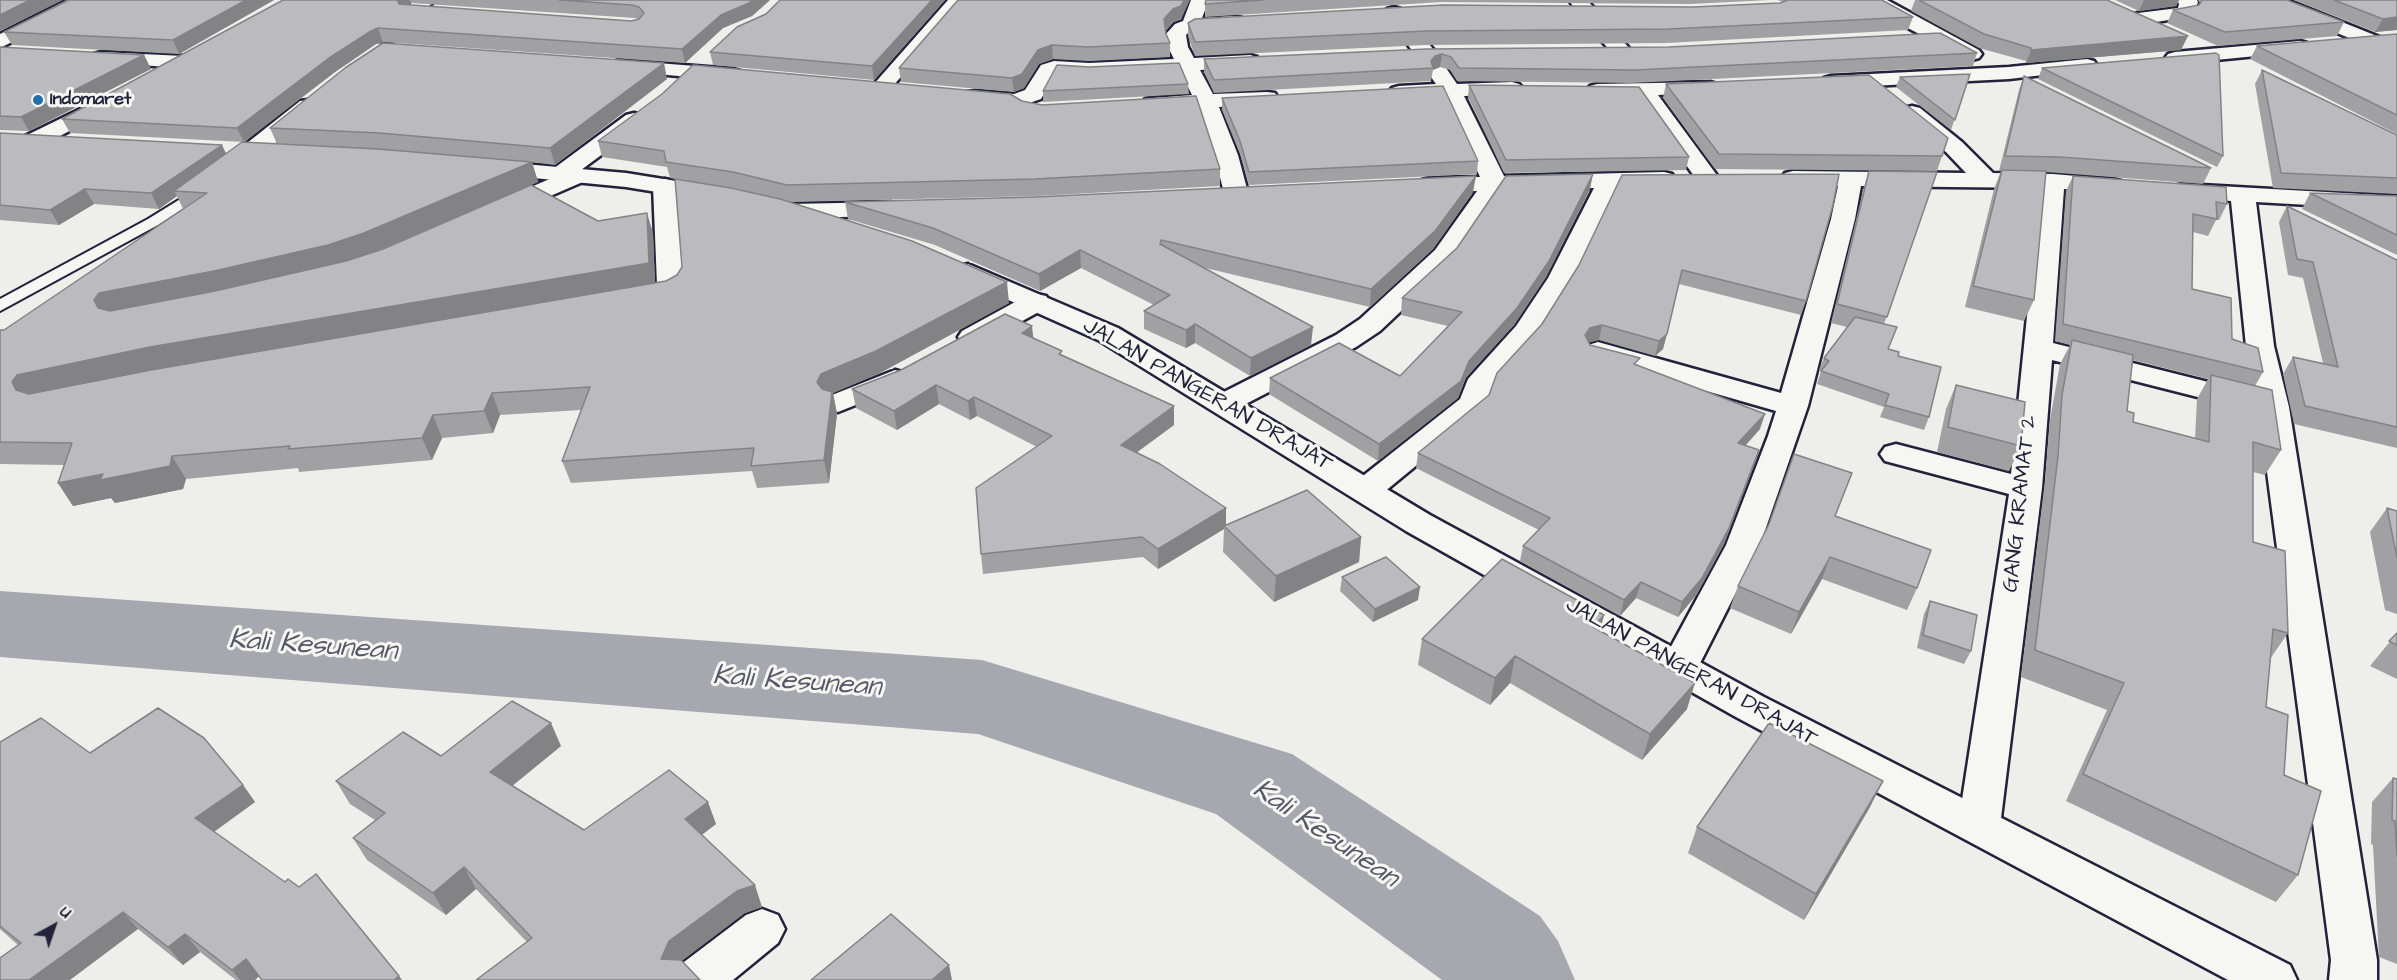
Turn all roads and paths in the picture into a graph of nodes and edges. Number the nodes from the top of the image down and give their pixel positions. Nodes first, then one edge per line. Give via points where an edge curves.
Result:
1 (81, 0) edge
2 (958, 0) edge
3 (1200, 0) edge
4 (2186, 0) edge
5 (2271, 0) edge
6 (1878, 2) edge
7 (1918, 2) edge
8 (424, 8) edge
9 (1576, 8) edge
10 (2116, 10) edge
11 (1418, 11) edge
12 (1609, 12) edge
13 (1395, 13) junction
14 (1375, 14) edge
15 (2138, 20) junction
16 (1250, 21) edge
17 (1193, 23) junction
18 (1940, 37) junction
19 (2397, 38) edge
20 (1897, 39) edge
21 (2373, 40) junction
22 (0, 42) edge
23 (204, 51) edge
24 (1644, 51) edge
25 (2397, 51) edge
26 (387, 52) edge
27 (1622, 52) junction
28 (0, 53) edge
29 (1426, 53) junction
30 (1450, 53) edge
31 (1593, 53) edge
32 (710, 54) edge
33 (1404, 54) edge
34 (2214, 54) junction
35 (23, 55) edge
36 (81, 57) edge
37 (2158, 59) edge
38 (1266, 60) edge
39 (184, 62) junction
40 (1186, 64) junction
41 (2102, 64) edge
42 (600, 65) edge
43 (2245, 69) dead end
44 (693, 72) junction
45 (2009, 73) junction
46 (755, 77) edge
47 (154, 78) edge
48 (1870, 80) junction
49 (1814, 83) edge
50 (857, 87) edge
51 (1734, 87) edge
52 (1527, 88) edge
53 (880, 89) junction
54 (1450, 89) junction
55 (1574, 90) edge
56 (903, 91) edge
57 (1644, 91) junction
58 (2040, 91) edge
59 (324, 93) edge
60 (668, 93) edge
61 (1380, 93) edge
62 (124, 94) edge
63 (961, 96) edge
64 (1287, 97) edge
65 (1017, 100) junction
66 (1205, 101) junction
67 (1135, 105) edge
68 (648, 110) edge
69 (1043, 111) edge
70 (0, 139) edge
71 (33, 141) junction
72 (90, 144) edge
73 (294, 154) edge
74 (231, 160) junction
75 (456, 165) edge
76 (2201, 170) edge
77 (569, 175) junction
78 (1774, 178) edge
79 (1851, 178) junction
80 (1610, 179) junction
81 (1986, 180) junction
82 (1495, 182) junction
83 (2053, 182) junction
84 (665, 186) junction
85 (1413, 186) edge
86 (1237, 196) edge
87 (2248, 196) junction
88 (2397, 203) edge
89 (907, 208) edge
90 (790, 211) junction
91 (2295, 217) edge
92 (480, 218) edge
93 (880, 239) edge
94 (945, 262) edge
95 (618, 302) edge
96 (1036, 302) junction
97 (0, 306) edge
98 (952, 348) edge
99 (2037, 348) junction
100 (1598, 351) edge
101 (922, 365) edge
102 (838, 403) dead end
103 (1223, 404) junction
104 (1793, 406) junction
105 (2274, 407) junction
106 (1896, 454) dead end
107 (2026, 488) junction
108 (1366, 490) junction
109 (1679, 667) junction
110 (1979, 826) junction
111 (762, 929) dead end
112 (697, 980) edge
113 (2274, 980) edge
114 (2353, 980) edge

1 - 22 street
2 - 53 street
3 - 17 street
4 - 15 street via 2186,12
5 - 21 street
6 - 7 street
6 - 18 street
8 - 26 street via 388,33 384,42
9 - 12 street
9 - 27 street
10 - 15 street
11 - 13 street
13 - 14 street
13 - 29 street
15 - 34 street
16 - 17 street
17 - 40 street via 1176,34
18 - 20 street
18 - 45 street
19 - 21 street
21 - 25 street
21 - 34 street
23 - 39 street
24 - 27 street
27 - 31 street
28 - 35 street
29 - 30 street
29 - 33 street
29 - 54 street
32 - 44 street
34 - 37 street
34 - 43 street
36 - 39 street
38 - 40 street
39 - 47 street
40 - 65 street via 1054,67 1048,69 1033,94
40 - 66 street
41 - 45 street
42 - 44 street
44 - 46 street
44 - 60 street
45 - 48 street
45 - 58 street
48 - 49 street
48 - 81 street via 1954,147
50 - 53 street
51 - 57 street
52 - 54 street
53 - 56 street
54 - 61 street
54 - 82 street
55 - 57 street
57 - 80 street via 1718,178
59 - 74 street
62 - 71 street
63 - 65 street
64 - 66 street
65 - 69 street
66 - 67 street
66 - 86 street
68 - 77 street
70 - 71 street
71 - 72 street
73 - 74 street
74 - 97 lane via 153,222
75 - 77 street
76 - 87 street
77 - 84 street
77 - 92 street
78 - 79 street
79 - 81 street
79 - 104 street
80 - 82 street
80 - 108 street via 1561,278 1527,330 1479,385 1474,403
81 - 83 street
82 - 85 street
82 - 103 street via 1444,256 1370,325
83 - 87 street
83 - 99 street, GANG KRAMAT 2
84 - 90 street
84 - 95 street via 671,288 661,294
87 - 88 street
87 - 91 street
87 - 105 street via 2260,346
89 - 90 street
90 - 93 street
94 - 96 street, JALAN PANGERAN DRAJAT
96 - 98 street
96 - 103 street, JALAN PANGERAN DRAJAT via 1108,334
99 - 105 street
99 - 107 street, GANG KRAMAT 2
100 - 104 street
101 - 102 street
103 - 108 street, JALAN PANGERAN DRAJAT
104 - 109 street via 1743,545
105 - 114 street via 2354,960
106 - 107 street
107 - 110 street, GANG KRAMAT 2
108 - 109 street, JALAN PANGERAN DRAJAT via 1418,523
109 - 110 street, JALAN PANGERAN DRAJAT
110 - 113 street, JALAN PANGERAN DRAJAT
111 - 112 street

